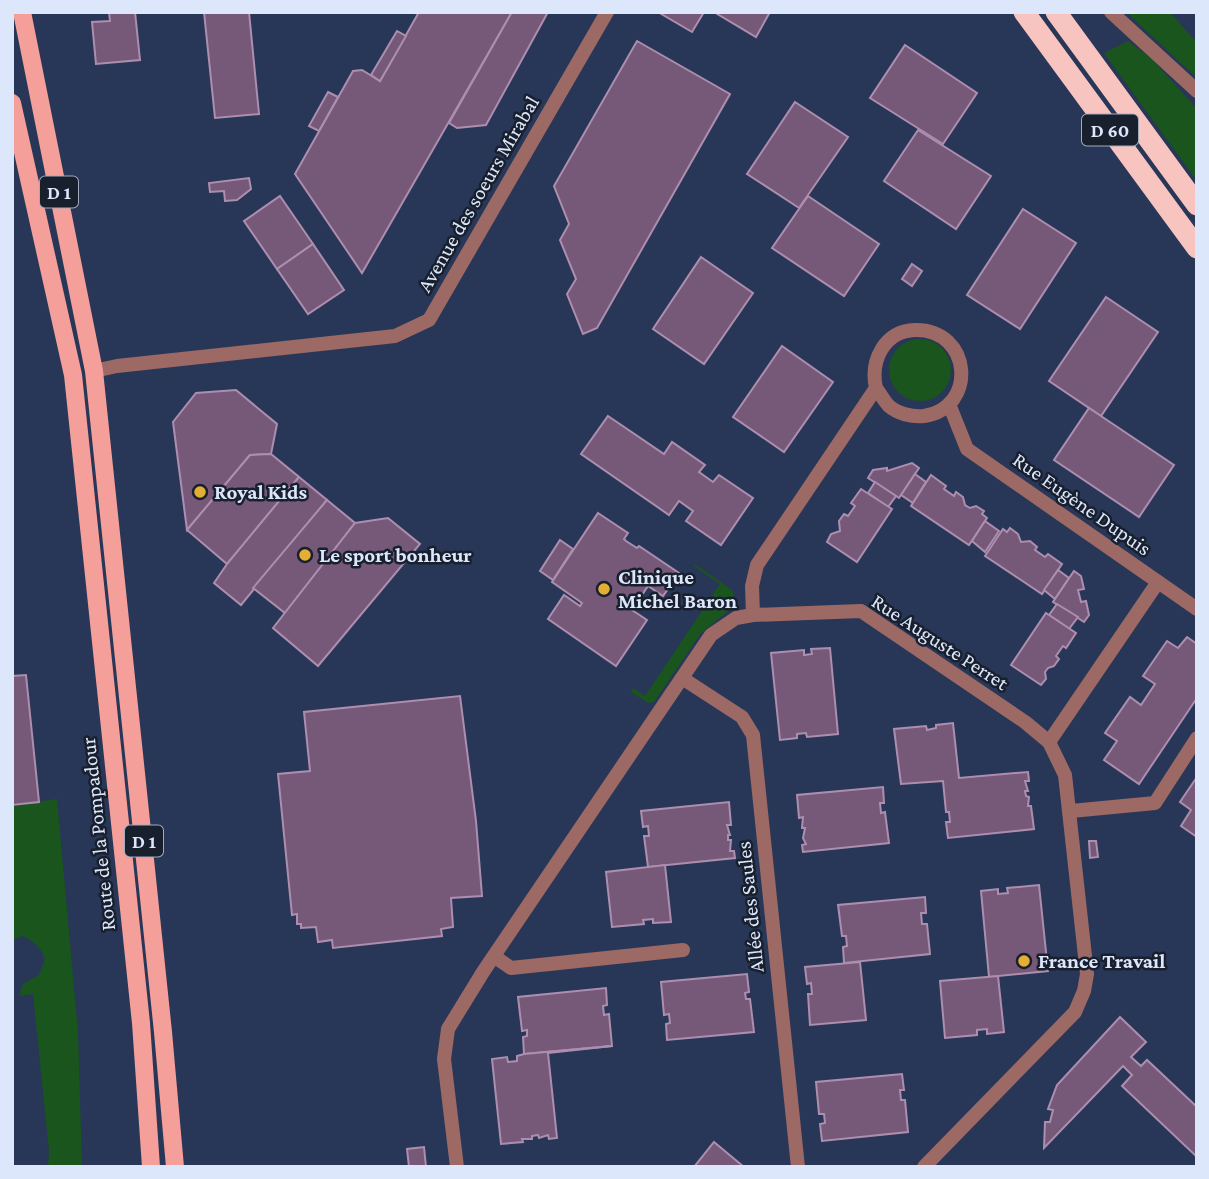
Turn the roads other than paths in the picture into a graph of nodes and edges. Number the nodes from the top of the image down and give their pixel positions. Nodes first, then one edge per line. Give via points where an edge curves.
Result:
1 (22, 12) edge
2 (607, 12) edge
3 (1024, 12) edge
4 (1056, 12) edge
5 (1111, 12) edge
6 (1197, 91) edge
7 (12, 103) edge
8 (1197, 205) edge
9 (1197, 248) edge
10 (94, 371) junction
11 (876, 388) junction
12 (949, 404) junction
13 (1158, 582) junction
14 (1197, 609) edge
15 (753, 615) junction
16 (682, 678) junction
17 (1197, 738) edge
18 (1049, 742) junction
19 (1071, 811) junction
20 (683, 950) dead end
21 (495, 957) junction
22 (151, 1167) edge
23 (175, 1167) edge
24 (457, 1167) edge
25 (798, 1167) edge
26 (924, 1167) edge

1 - 10 main road, D 1
2 - 10 street, Avenue des soeurs Mirabal via 429,320 395,336
3 - 9 highway, D 60
4 - 8 highway, D 60
5 - 6 street
7 - 22 main road, Route de la Pompadour / D 1 via 73,375 141,1023
10 - 23 main road, D 1
11 - 12 street via 889,406 902,414 933,414
11 - 12 street via 880,349 906,330 928,330 951,344 962,368
11 - 15 street via 757,565
12 - 13 street, Rue Eugène Dupuis via 967,449
13 - 14 street
13 - 18 street, Rue Eugène Dupuis
15 - 16 street, Rue Auguste Perret via 737,618 711,635
15 - 18 street, Rue Auguste Perret via 861,611
16 - 21 street, Rue Auguste Perret
16 - 25 street, Allée des Saules via 741,717 753,735
17 - 19 street via 1155,803
18 - 19 street, Rue Auguste Perret via 1066,775
19 - 26 street, Rue Auguste Perret via 1087,974 1084,991 1075,1012
20 - 21 street via 511,968
21 - 24 street, Rue Auguste Perret via 449,1029 444,1059

